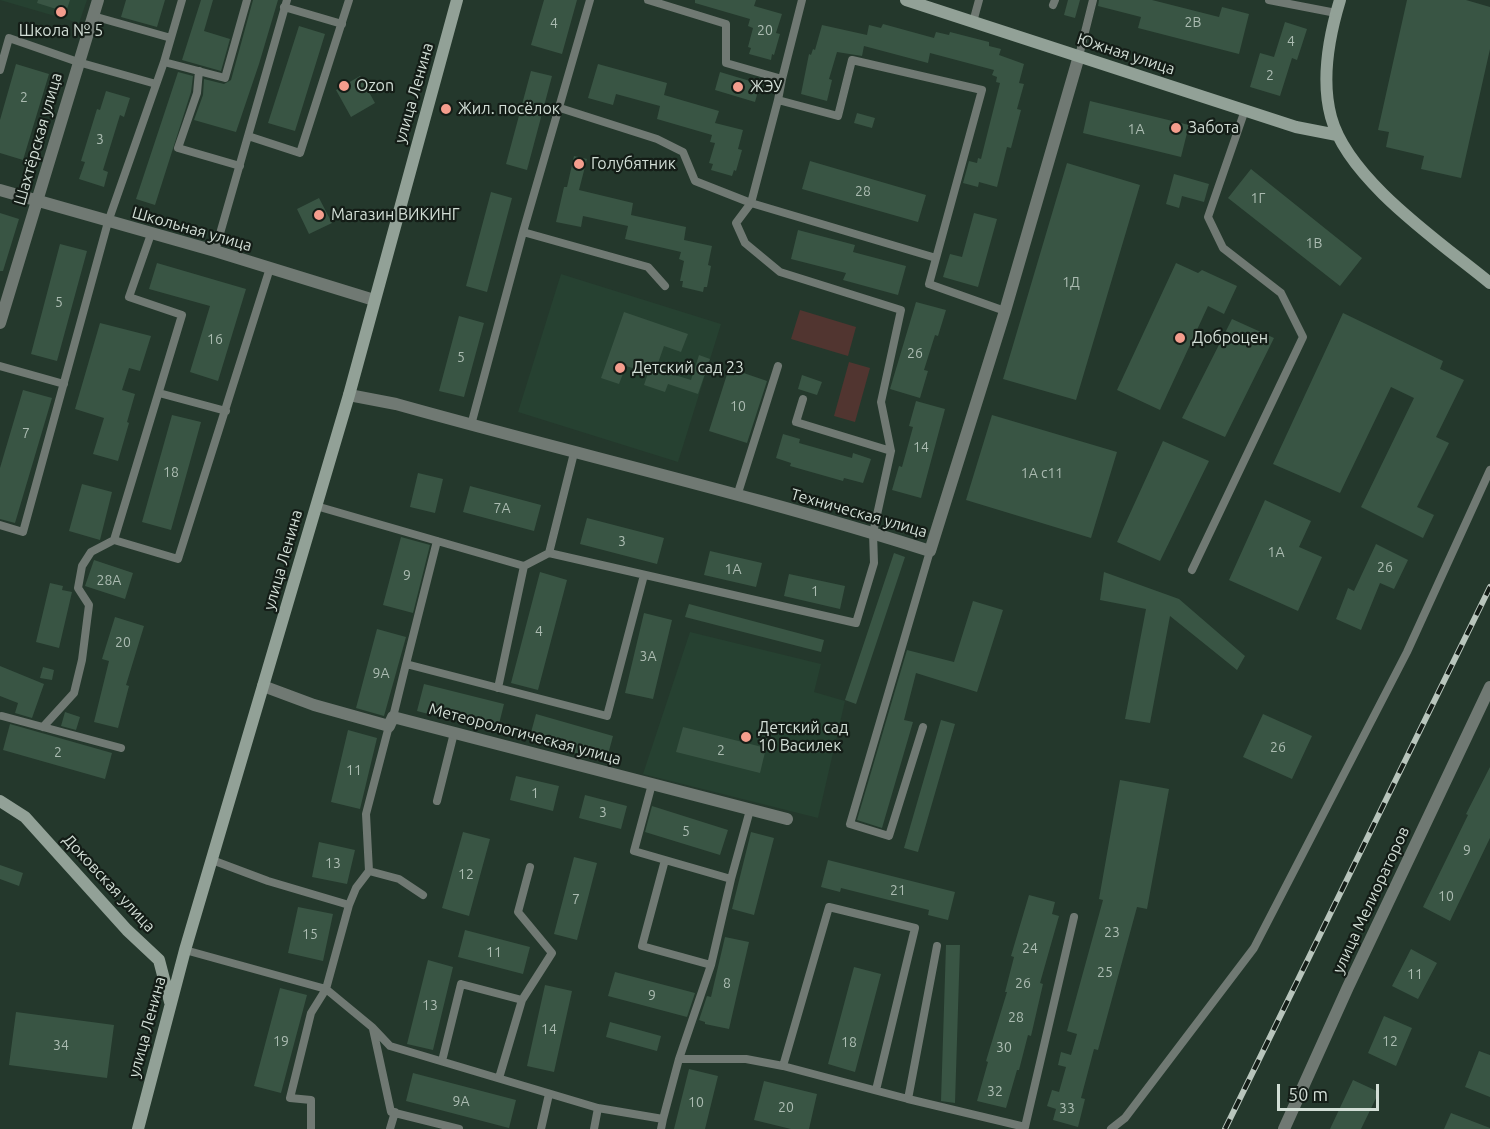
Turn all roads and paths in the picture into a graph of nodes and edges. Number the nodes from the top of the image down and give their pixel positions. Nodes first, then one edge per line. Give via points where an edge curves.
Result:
1 (98, 0) edge
2 (182, 0) edge
3 (247, 0) edge
4 (349, 0) edge
5 (457, 0) edge
6 (590, 0) edge
7 (648, 0) edge
8 (802, 0) edge
9 (906, 0) edge
10 (979, 0) edge
11 (1093, 0) edge
12 (1269, 0) edge
13 (1340, 0) edge
14 (286, 4) edge
15 (935, 4) edge
16 (1336, 13) junction
17 (93, 16) junction
18 (972, 21) junction
19 (342, 24) junction
20 (171, 38) junction
21 (1079, 56) junction
22 (78, 62) junction
23 (164, 62) junction
24 (0, 70) edge
25 (199, 71) junction
26 (782, 79) junction
27 (156, 84) junction
28 (778, 100) junction
29 (560, 108) junction
30 (1245, 110) junction
31 (1337, 135) junction
32 (248, 136) junction
33 (240, 166) junction
34 (0, 190) edge
35 (37, 202) junction
36 (752, 203) junction
37 (108, 222) junction
38 (523, 232) junction
39 (151, 234) junction
40 (215, 252) junction
41 (936, 258) junction
42 (270, 268) junction
43 (1490, 283) edge
44 (665, 286) dead end
45 (374, 300) junction
46 (1005, 311) junction
47 (0, 323) edge
48 (0, 366) edge
49 (778, 366) dead end
50 (64, 384) junction
51 (159, 393) junction
52 (349, 395) junction
53 (803, 399) dead end
54 (226, 411) junction
55 (471, 426) junction
56 (891, 451) junction
57 (574, 453) junction
58 (1490, 470) edge
59 (738, 496) junction
60 (316, 506) junction
61 (0, 525) edge
62 (873, 533) junction
63 (114, 540) junction
64 (437, 541) junction
65 (930, 551) junction
66 (549, 553) junction
67 (524, 566) junction
68 (1192, 570) dead end
69 (644, 575) junction
70 (406, 664) junction
71 (263, 686) junction
72 (1490, 687) edge
73 (498, 688) junction
74 (1, 718) edge
75 (391, 721) junction
76 (923, 726) dead end
77 (43, 727) junction
78 (454, 733) junction
79 (121, 748) dead end
80 (652, 784) junction
81 (0, 801) edge
82 (437, 801) dead end
83 (750, 810) junction
84 (787, 819) dead end
85 (212, 860) junction
86 (665, 860) junction
87 (530, 867) dead end
88 (369, 871) junction
89 (731, 879) junction
90 (423, 895) dead end
91 (350, 905) junction
92 (1074, 917) dead end
93 (937, 946) dead end
94 (185, 950) junction
95 (711, 965) junction
96 (326, 989) junction
97 (522, 1000) junction
98 (171, 1003) junction
99 (372, 1027) junction
100 (679, 1059) junction
101 (442, 1061) junction
102 (783, 1066) junction
103 (499, 1078) junction
104 (876, 1090) junction
105 (549, 1094) junction
106 (908, 1099) junction
107 (598, 1108) junction
108 (395, 1112) junction
109 (663, 1119) junction
110 (1029, 1128) edge
111 (138, 1129) edge
112 (311, 1129) edge
113 (390, 1129) edge
114 (459, 1129) edge
115 (541, 1129) edge
116 (594, 1129) edge
117 (661, 1129) edge
118 (1111, 1129) edge
119 (1284, 1129) edge

1 - 17 street, Шахтёрская улица
2 - 20 lane
3 - 25 lane via 225,78
4 - 19 lane
5 - 45 main road, улица Ленина
6 - 29 lane
7 - 26 lane via 726,24 726,63
8 - 26 lane
9 - 15 main road, Южная улица
10 - 18 lane
11 - 21 lane
12 - 16 lane
13 - 16 main road
14 - 19 lane
14 - 32 lane
15 - 18 main road, Южная улица
16 - 31 main road via 1327,92
17 - 20 lane
17 - 22 street, Шахтёрская улица
18 - 21 main road, Южная улица
19 - 32 lane via 300,153
20 - 23 lane
21 - 30 main road, Южная улица
21 - 46 street, Техническая улица
22 - 24 lane via 9,38
22 - 27 lane
22 - 35 street, Шахтёрская улица
23 - 25 lane
23 - 27 lane
25 - 33 lane via 178,148
26 - 28 lane
27 - 37 lane
28 - 36 lane
28 - 41 lane via 838,116 852,60 982,90
29 - 36 lane via 657,139 683,152 695,181
29 - 38 lane
30 - 31 main road, Южная улица via 1296,127
30 - 68 lane via 1208,218 1223,248 1281,294 1303,337
31 - 43 main road via 1371,182
32 - 33 lane
33 - 40 lane
34 - 35 street, Школьная улица
35 - 37 street, Школьная улица
35 - 47 street, Шахтёрская улица
36 - 41 lane
36 - 56 lane via 736,223 745,243 773,267 901,310 881,402
37 - 39 street, Школьная улица
37 - 50 lane
38 - 44 lane via 648,267
38 - 55 lane
39 - 40 street, Школьная улица
39 - 51 lane via 129,297 183,315
40 - 42 street, Школьная улица
41 - 46 lane via 929,284
42 - 45 street, Школьная улица
42 - 54 lane
45 - 52 main road, улица Ленина
46 - 65 street, Техническая улица
48 - 50 lane
49 - 59 lane
50 - 61 lane via 23,532
51 - 54 lane
51 - 63 lane
52 - 55 street, Техническая улица
52 - 60 main road, улица Ленина
53 - 56 lane via 796,422
54 - 63 lane via 178,558
55 - 57 street, Техническая улица
56 - 62 lane
57 - 59 street, Техническая улица
57 - 66 lane
58 - 118 lane via 1407,652 1254,948 1125,1118
59 - 62 street, Техническая улица
60 - 64 lane
60 - 71 main road, улица Ленина
62 - 65 street, Техническая улица
62 - 69 lane via 874,563 856,623
63 - 77 lane via 91,552 82,566 78,588 88,605 82,660 74,693
64 - 67 lane
64 - 70 lane
65 - 76 lane via 850,825 889,836
66 - 67 lane
66 - 69 lane
67 - 73 lane
69 - 73 lane via 608,716
70 - 73 lane
70 - 75 lane
71 - 75 street, Метеорологическая улица via 314,705
71 - 85 main road, улица Ленина
72 - 119 street, улица Мелиораторов
74 - 77 lane
75 - 78 street, Метеорологическая улица
75 - 88 lane via 366,814
77 - 79 lane
78 - 80 street, Метеорологическая улица
78 - 82 lane
80 - 83 street, Метеорологическая улица
80 - 86 lane via 634,851
81 - 98 main road, Доковская улица via 25,817 159,960
83 - 84 street, Метеорологическая улица
83 - 89 lane
85 - 91 lane
85 - 94 main road, улица Ленина
86 - 89 lane
86 - 95 lane via 642,946
87 - 97 lane via 518,912 552,953
88 - 90 lane via 399,879
88 - 91 lane via 356,888
89 - 95 lane
91 - 96 lane
92 - 110 lane
93 - 106 lane
94 - 96 lane
94 - 98 main road, улица Ленина
95 - 100 lane
96 - 99 lane
96 - 112 lane via 311,1013 290,1098 311,1100
97 - 101 lane via 460,984
97 - 103 lane
98 - 111 main road, улица Ленина
99 - 101 lane via 390,1046
99 - 108 lane via 391,1112
100 - 102 lane via 746,1059
100 - 109 lane
101 - 103 lane
102 - 104 lane
102 - 104 lane via 829,907 915,928
103 - 105 lane
104 - 106 lane
105 - 107 lane
105 - 115 lane
106 - 110 lane
107 - 109 lane
107 - 116 lane
108 - 113 lane
108 - 114 lane
109 - 117 lane

